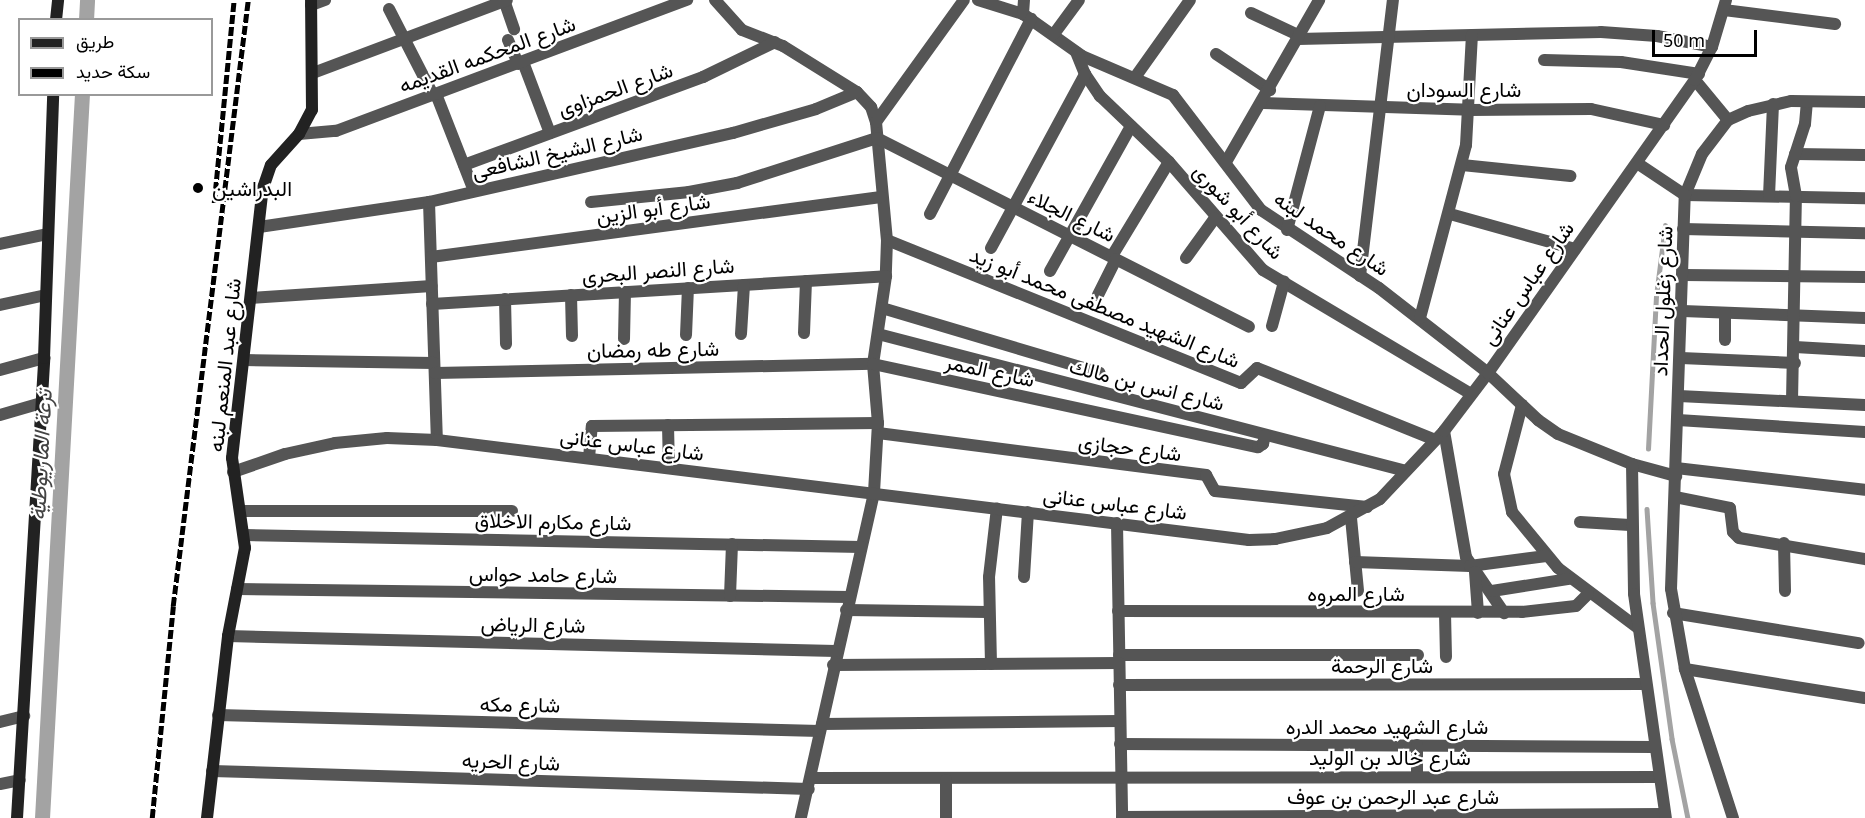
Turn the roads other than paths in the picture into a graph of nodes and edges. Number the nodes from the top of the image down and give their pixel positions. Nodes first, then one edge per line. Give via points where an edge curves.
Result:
1 (58, 0) edge
2 (325, 0) edge
3 (505, 0) edge
4 (687, 0) edge
5 (715, 0) edge
6 (964, 0) edge
7 (978, 0) edge
8 (1024, 0) edge
9 (1079, 0) edge
10 (1190, 0) edge
11 (1319, 0) edge
12 (1393, 0) edge
13 (311, 3) edge
14 (1725, 5) edge
15 (389, 9) dead end
16 (1251, 13) dead end
17 (1027, 17) junction
18 (56, 18) edge
19 (1835, 24) dead end
20 (1054, 34) junction
21 (1472, 35) junction
22 (1388, 37) junction
23 (404, 38) junction
24 (1299, 38) junction
25 (776, 42) junction
26 (1712, 47) junction
27 (1076, 52) junction
28 (1216, 54) dead end
29 (1544, 60) dead end
30 (521, 63) junction
31 (313, 73) junction
32 (1085, 74) junction
33 (1136, 76) junction
34 (1697, 77) junction
35 (1270, 90) junction
36 (857, 92) junction
37 (434, 95) junction
38 (52, 96) edge
39 (1807, 102) junction
40 (1865, 102) edge
41 (1263, 103) junction
42 (1773, 104) junction
43 (1320, 106) junction
44 (1381, 108) junction
45 (1470, 110) junction
46 (1728, 120) junction
47 (876, 122) junction
48 (1664, 125) junction
49 (1131, 126) junction
50 (299, 134) junction
51 (550, 134) junction
52 (877, 138) junction
53 (1795, 154) junction
54 (1865, 155) edge
55 (1169, 162) junction
56 (1226, 162) junction
57 (1637, 163) junction
58 (464, 165) junction
59 (1462, 165) junction
60 (949, 175) junction
61 (1570, 176) dead end
62 (474, 191) junction
63 (1684, 195) junction
64 (1769, 196) junction
65 (1796, 196) junction
66 (881, 197) junction
67 (1865, 198) edge
68 (429, 202) junction
69 (591, 202) dead end
70 (1013, 208) junction
71 (930, 214) dead end
72 (1449, 214) junction
73 (1215, 218) junction
74 (259, 227) junction
75 (1683, 229) junction
76 (1287, 230) junction
77 (1795, 232) junction
78 (47, 234) junction
79 (1865, 234) edge
80 (1068, 236) junction
81 (886, 240) junction
82 (0, 244) edge
83 (991, 248) dead end
84 (1575, 249) junction
85 (431, 257) junction
86 (1114, 258) junction
87 (1186, 258) dead end
88 (1050, 271) dead end
89 (1684, 275) junction
90 (886, 276) junction
91 (1360, 276) junction
92 (1793, 276) junction
93 (1865, 277) edge
94 (806, 280) junction
95 (1284, 282) junction
96 (744, 285) junction
97 (432, 286) junction
98 (688, 288) junction
99 (625, 292) junction
100 (46, 295) junction
101 (571, 295) junction
102 (1098, 295) dead end
103 (251, 298) junction
104 (505, 299) junction
105 (432, 304) junction
106 (0, 306) edge
107 (882, 308) junction
108 (1683, 311) junction
109 (1725, 313) junction
110 (1795, 315) junction
111 (1420, 318) junction
112 (1865, 318) edge
113 (1272, 326) dead end
114 (1249, 327) dead end
115 (804, 333) dead end
116 (741, 334) dead end
117 (878, 334) junction
118 (686, 335) dead end
119 (572, 336) dead end
120 (624, 339) dead end
121 (1725, 340) dead end
122 (506, 344) dead end
123 (1795, 347) junction
124 (1865, 351) edge
125 (44, 358) junction
126 (1681, 358) junction
127 (244, 360) junction
128 (1794, 363) junction
129 (873, 364) junction
130 (434, 368) junction
131 (0, 370) edge
132 (1488, 373) junction
133 (1094, 391) junction
134 (1471, 394) junction
135 (1679, 396) junction
136 (1792, 401) junction
137 (41, 403) junction
138 (1522, 405) junction
139 (1865, 405) edge
140 (0, 415) edge
141 (1678, 420) junction
142 (668, 425) junction
143 (878, 428) junction
144 (1865, 432) edge
145 (1265, 435) junction
146 (1439, 436) junction
147 (437, 440) junction
148 (588, 458) junction
149 (1632, 464) junction
150 (669, 468) junction
151 (1406, 471) junction
152 (233, 472) junction
153 (1676, 472) junction
154 (1865, 490) edge
155 (874, 493) junction
156 (1675, 497) junction
157 (1367, 507) junction
158 (997, 508) junction
159 (241, 511) junction
160 (512, 511) dead end
161 (1028, 512) junction
162 (1351, 518) junction
163 (1580, 522) dead end
164 (1117, 523) junction
165 (1630, 525) junction
166 (245, 535) junction
167 (1784, 543) junction
168 (732, 544) junction
169 (861, 547) junction
170 (1546, 556) junction
171 (1865, 559) edge
172 (1355, 562) junction
173 (1472, 569) junction
174 (1024, 577) dead end
175 (1569, 579) junction
176 (237, 589) junction
177 (1358, 591) dead end
178 (1492, 591) junction
179 (1785, 591) dead end
180 (1588, 594) junction
181 (730, 596) junction
182 (849, 597) junction
183 (846, 610) junction
184 (1118, 611) junction
185 (988, 612) junction
186 (1445, 613) junction
187 (1478, 613) junction
188 (1504, 613) junction
189 (1673, 613) junction
190 (1638, 628) junction
191 (228, 636) junction
192 (1860, 643) dead end
193 (836, 651) junction
194 (1418, 655) dead end
195 (1446, 657) dead end
196 (1119, 659) junction
197 (833, 664) junction
198 (991, 664) junction
199 (1685, 669) junction
200 (1644, 684) junction
201 (1119, 685) junction
202 (1865, 698) edge
203 (218, 715) junction
204 (24, 716) junction
205 (1120, 721) junction
206 (0, 722) edge
207 (821, 728) junction
208 (1120, 744) junction
209 (1417, 746) junction
210 (1653, 747) junction
211 (212, 771) junction
212 (1417, 776) junction
213 (1121, 777) junction
214 (1658, 777) junction
215 (20, 780) junction
216 (946, 780) junction
217 (0, 784) edge
218 (810, 784) junction
219 (1665, 816) edge
220 (17, 818) edge
221 (207, 818) edge
222 (801, 818) edge
223 (945, 818) edge
224 (1122, 818) edge
225 (1733, 818) edge

1 - 18 main road
2 - 13 street
3 - 23 street
3 - 30 street
4 - 30 street, شارع المحكمه القديمه
5 - 25 street via 742,30
6 - 47 street
7 - 17 street
8 - 17 street
9 - 20 street
10 - 33 street
11 - 24 street
12 - 22 street
13 - 31 main road, شارع عبد المنعم لبنه
14 - 19 street
14 - 26 street, شارع عباس عنانى
15 - 23 street
16 - 24 street
17 - 20 street
17 - 60 street
20 - 27 street, شارع محمد لبنه
21 - 22 street
21 - 26 street via 1619,33
21 - 45 street
22 - 24 street
22 - 44 street
23 - 31 street
23 - 37 street
24 - 35 street
25 - 36 street
25 - 51 street, شارع الحمزاوى via 703,77
26 - 34 street, شارع عباس عنانى
27 - 32 street, شارع أبو شورى
27 - 33 street, شارع محمد لبنه
28 - 35 street
29 - 34 street via 1622,62
30 - 37 street, شارع المحكمه القديمه
30 - 51 street
31 - 50 main road, شارع عبد المنعم لبنه via 312,110
32 - 49 street, شارع أبو شورى via 1100,96
32 - 70 street
33 - 56 street, شارع محمد لبنه via 1158,85 1183,104
34 - 46 street
34 - 48 street, شارع عباس عنانى
35 - 41 street
36 - 47 street via 871,107
36 - 62 street, شارع الشيخ الشافعى via 816,109 733,133
37 - 50 street, شارع المحكمه القديمه via 336,130
37 - 58 street
38 - 78 main road
39 - 40 street
39 - 42 street
39 - 53 street
41 - 43 street, شارع السودان
41 - 56 street
42 - 46 street
42 - 64 street
43 - 44 street, شارع السودان
43 - 76 street
44 - 45 street, شارع السودان
44 - 91 street
45 - 48 street, شارع السودان via 1591,109
45 - 59 street
46 - 63 street, شارع زغلول الحداد via 1702,154
47 - 52 street
48 - 57 street, شارع عباس عنانى
49 - 55 street, شارع أبو شورى
49 - 80 street
50 - 74 main road, شارع عبد المنعم لبنه via 278,155 265,177
51 - 58 street, شارع الحمزاوى
52 - 60 street, شارع الجلاء
52 - 66 street
52 - 69 street via 737,183
53 - 54 street
53 - 65 street via 1791,178
55 - 73 street, شارع أبو شورى
55 - 86 street
56 - 76 street, شارع محمد لبنه via 1250,199
57 - 63 street
57 - 84 street, شارع عباس عنانى
58 - 62 street
59 - 61 street
59 - 72 street
60 - 70 street, شارع الجلاء
60 - 71 street
62 - 68 street, شارع الشيخ الشافعى
63 - 64 street
63 - 75 street, شارع زغلول الحداد
64 - 65 street
65 - 67 street
65 - 77 street
66 - 81 street
66 - 85 street, شارع أبو الزين
68 - 74 street, شارع الشيخ الشافعى
68 - 85 street
70 - 80 street, شارع الجلاء
70 - 83 street
72 - 84 street
72 - 111 street
73 - 87 street
73 - 95 street, شارع أبو شورى via 1255,262
74 - 103 main road, شارع عبد المنعم لبنه
75 - 77 street
75 - 89 street, شارع زغلول الحداد
76 - 91 street, شارع محمد لبنه
77 - 79 street
77 - 92 street
78 - 82 street
78 - 100 main road
80 - 86 street, شارع الجلاء
80 - 88 street
81 - 90 street
81 - 146 street, شارع الشهيد مصطفى محمد أبو زيد via 1241,383 1257,368
84 - 132 street, شارع عباس عنانى
85 - 97 street
86 - 102 street
86 - 114 street, شارع الجلاء
89 - 92 street
89 - 108 street, شارع زغلول الحداد
90 - 94 street, شارع النصر البحرى
90 - 107 street
91 - 111 street, شارع محمد لبنه
92 - 93 street
92 - 110 street
94 - 96 street, شارع النصر البحرى
94 - 115 street
95 - 113 street
95 - 134 street, شارع أبو شورى
96 - 98 street, شارع النصر البحرى
96 - 116 street
97 - 103 street
97 - 105 street
98 - 99 street, شارع النصر البحرى
98 - 118 street
99 - 101 street, شارع النصر البحرى
99 - 120 street
100 - 106 street
100 - 125 main road
101 - 104 street, شارع النصر البحرى
101 - 119 street
103 - 127 main road, شارع عبد المنعم لبنه
104 - 105 street, شارع النصر البحرى
104 - 122 street
105 - 130 street
107 - 117 street
107 - 133 street via 1101,369
108 - 109 street
108 - 126 street, شارع زغلول الحداد
109 - 110 street
109 - 121 street
110 - 112 street
110 - 123 street
111 - 132 street, شارع محمد لبنه
117 - 129 street
117 - 133 street, شارع انس بن مالك
123 - 124 street
123 - 128 street
125 - 131 street
125 - 137 main road
126 - 128 street
126 - 135 street, شارع زغلول الحداد
127 - 130 street, شارع طه رمضان
127 - 152 main road, شارع عبد المنعم لبنه
128 - 136 street
129 - 130 street, شارع طه رمضان
129 - 143 street
129 - 145 street, شارع الممر via 1258,447
130 - 147 street
132 - 134 street, شارع عباس عنانى
132 - 138 street, شارع محمد لبنه
133 - 145 street, شارع انس بن مالك
134 - 146 street, شارع عباس عنانى
135 - 136 street
135 - 141 street, شارع زغلول الحداد
136 - 139 street
137 - 140 street
137 - 204 main road
138 - 149 street, شارع محمد لبنه via 1558,434
138 - 170 street via 1506,461 1505,487 1515,518
141 - 144 street
141 - 153 street, شارع زغلول الحداد
142 - 143 street
142 - 148 street via 590,426
142 - 150 street
143 - 155 street
143 - 157 street, شارع حجازى via 1206,475 1215,491
145 - 151 street, شارع انس بن مالك
146 - 151 street, شارع عباس عنانى
146 - 173 street
147 - 148 street, شارع عباس عنانى
147 - 152 street, شارع عباس عنانى via 387,438 335,443 285,454
148 - 150 street, شارع عباس عنانى
149 - 153 street, شارع محمد لبنه
149 - 165 street
150 - 155 street, شارع عباس عنانى
151 - 157 street, شارع عباس عنانى
152 - 159 main road, شارع عبد المنعم لبنه
153 - 154 street, شارع محمد لبنه
153 - 156 street, شارع زغلول الحداد
155 - 158 street, شارع عباس عنانى
155 - 169 street
156 - 167 street via 1730,508 1733,532 1739,538
156 - 189 street, شارع زغلول الحداد
157 - 162 street, شارع عباس عنانى
158 - 161 street, شارع عباس عنانى
158 - 185 street
159 - 160 street
159 - 166 main road, شارع عبد المنعم لبنه
161 - 164 street, شارع عباس عنانى
161 - 174 street
162 - 164 street, شارع عباس عنانى via 1327,528 1275,539
162 - 172 street
163 - 165 street
164 - 184 street
165 - 190 street
166 - 168 street, شارع مكارم الاخلاق
166 - 176 main road, شارع عبد المنعم لبنه
167 - 171 street
167 - 179 street
168 - 169 street, شارع مكارم الاخلاق
168 - 181 street
169 - 182 street
170 - 173 street
170 - 175 street
172 - 173 street
172 - 177 street
173 - 178 street
173 - 187 street
175 - 178 street
175 - 180 street
176 - 181 street, شارع حامد حواس
176 - 191 main road, شارع عبد المنعم لبنه
178 - 188 street
180 - 188 street, شارع المروه via 1570,607
180 - 190 street
181 - 182 street, شارع حامد حواس
182 - 183 street
183 - 185 street
183 - 193 street
184 - 186 street, شارع المروه
184 - 196 street
185 - 198 street
186 - 187 street, شارع المروه
186 - 195 street
187 - 188 street, شارع المروه
189 - 192 street
189 - 199 street, شارع زغلول الحداد
190 - 200 street
191 - 193 street, شارع الرياض
191 - 203 main road, شارع عبد المنعم لبنه
193 - 197 street
194 - 196 street
196 - 198 street
196 - 201 street
197 - 198 street
197 - 207 street
199 - 202 street
199 - 225 street, شارع زغلول الحداد
200 - 201 street, شارع الرحمة
200 - 210 street
201 - 205 street
203 - 207 street, شارع مكه
203 - 211 main road, شارع عبد المنعم لبنه
204 - 206 street
204 - 215 main road
205 - 207 street, شارع مكه
205 - 208 street
207 - 218 street
208 - 209 street, شارع الشهيد محمد الدره
208 - 213 street
209 - 210 street, شارع الشهيد محمد الدره
209 - 212 street
210 - 214 street
211 - 218 street, شارع الحريه
211 - 221 main road, شارع عبد المنعم لبنه
212 - 213 street, شارع خالد بن الوليد
212 - 214 street, شارع خالد بن الوليد
213 - 216 street, شارع خالد بن الوليد
213 - 224 street
214 - 219 street
215 - 217 street
215 - 220 main road
216 - 218 street, شارع الحريه
216 - 223 street
218 - 222 street
219 - 224 street, شارع عبد الرحمن بن عوف

